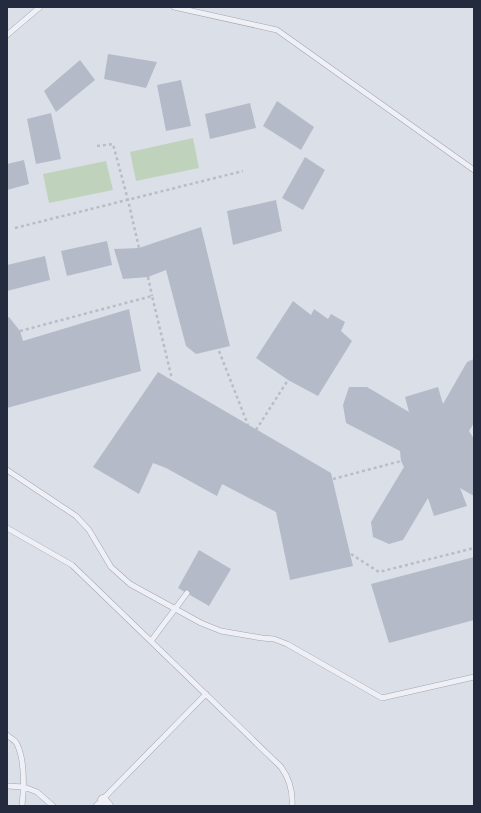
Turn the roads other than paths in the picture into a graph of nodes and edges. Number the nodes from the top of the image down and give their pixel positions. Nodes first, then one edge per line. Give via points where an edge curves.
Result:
1 (40, 7) edge
2 (174, 7) edge
3 (7, 35) edge
4 (474, 170) edge
5 (7, 470) edge
6 (7, 528) edge
7 (187, 593) dead end
8 (175, 608) junction
9 (151, 641) junction
10 (474, 677) edge
11 (206, 694) junction
12 (7, 736) edge
13 (7, 786) edge
14 (24, 787) junction
15 (102, 804) edge
16 (22, 806) edge
17 (53, 806) edge
18 (292, 806) edge

1 - 3 lane
2 - 4 lane via 277,30
5 - 8 lane via 76,516 89,530 111,567 130,584
6 - 9 lane via 72,564
7 - 8 lane
8 - 9 lane
8 - 10 lane via 221,631 274,639 287,644 382,698
9 - 11 lane
11 - 15 lane
11 - 18 lane via 281,766 290,784
12 - 14 lane via 16,742 22,761
13 - 14 lane
14 - 16 lane
14 - 17 lane via 37,792

